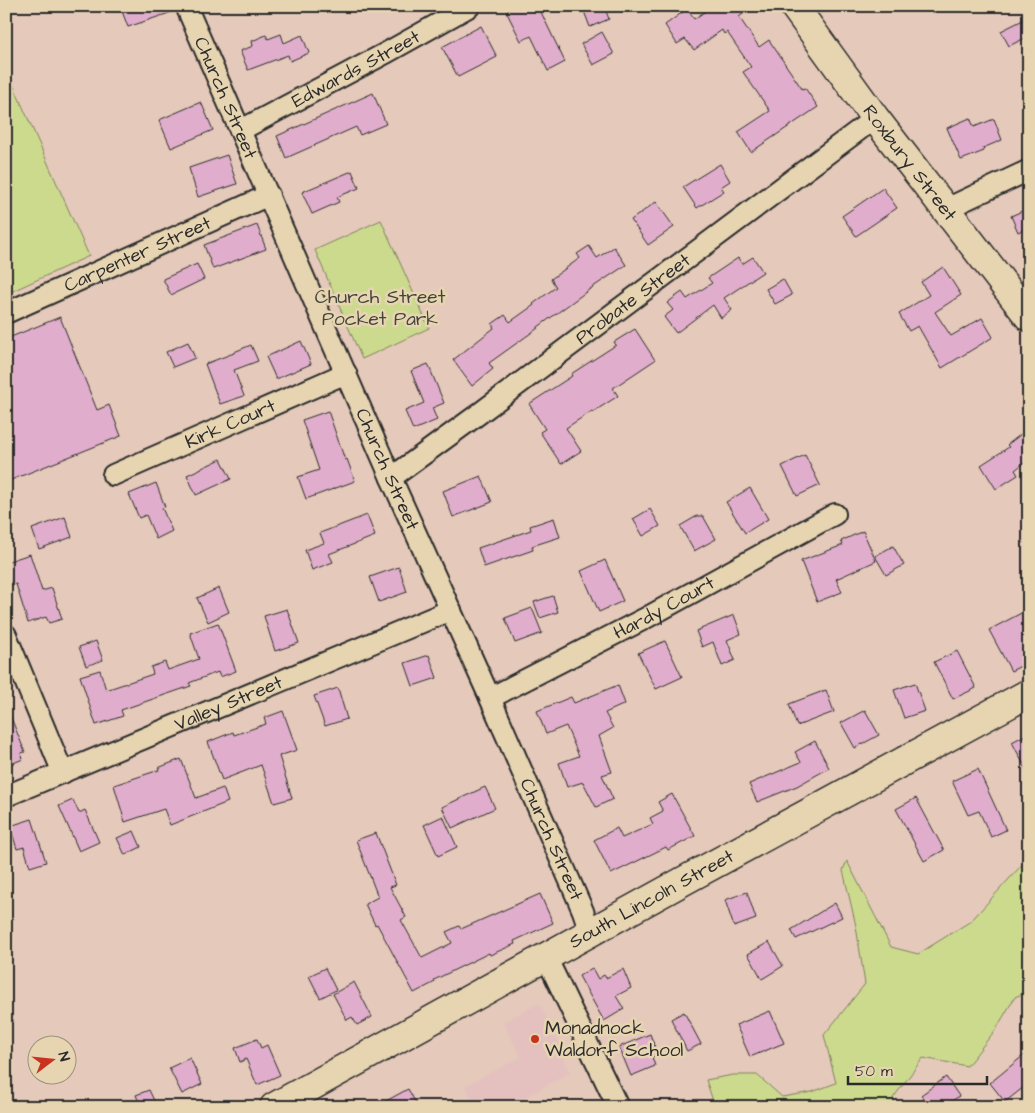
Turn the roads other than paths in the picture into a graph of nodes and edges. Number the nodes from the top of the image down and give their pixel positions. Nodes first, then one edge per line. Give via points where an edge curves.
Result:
1 (186, 6) edge
2 (470, 6) edge
3 (794, 6) edge
4 (875, 118) junction
5 (241, 130) junction
6 (1029, 170) edge
7 (269, 195) junction
8 (946, 209) junction
9 (6, 313) edge
10 (1029, 317) edge
11 (346, 373) junction
12 (113, 475) dead end
13 (391, 478) junction
14 (835, 514) dead end
15 (451, 610) junction
16 (6, 635) edge
17 (1029, 693) edge
18 (490, 698) junction
19 (63, 773) junction
20 (6, 796) edge
21 (590, 932) junction
22 (546, 957) junction
23 (274, 1107) edge
24 (618, 1107) edge

1 - 5 street, Church Street
2 - 5 street, Edwards Street
3 - 4 street, Roxbury Street
4 - 8 street, Roxbury Street
4 - 13 street, Probate Street
5 - 7 street, Church Street
6 - 8 street
7 - 9 street, Carpenter Street
7 - 11 street, Church Street
8 - 10 street, Roxbury Street
11 - 12 street, Kirk Court
11 - 13 street, Church Street
13 - 15 street, Church Street
14 - 18 street, Hardy Court via 644,619
15 - 18 street, Church Street
15 - 19 street, Valley Street
16 - 19 street
17 - 21 street, South Lincoln Street
18 - 21 street, Church Street
19 - 20 street, Valley Street
21 - 22 street, South Lincoln Street
22 - 23 street, South Lincoln Street
22 - 24 street

